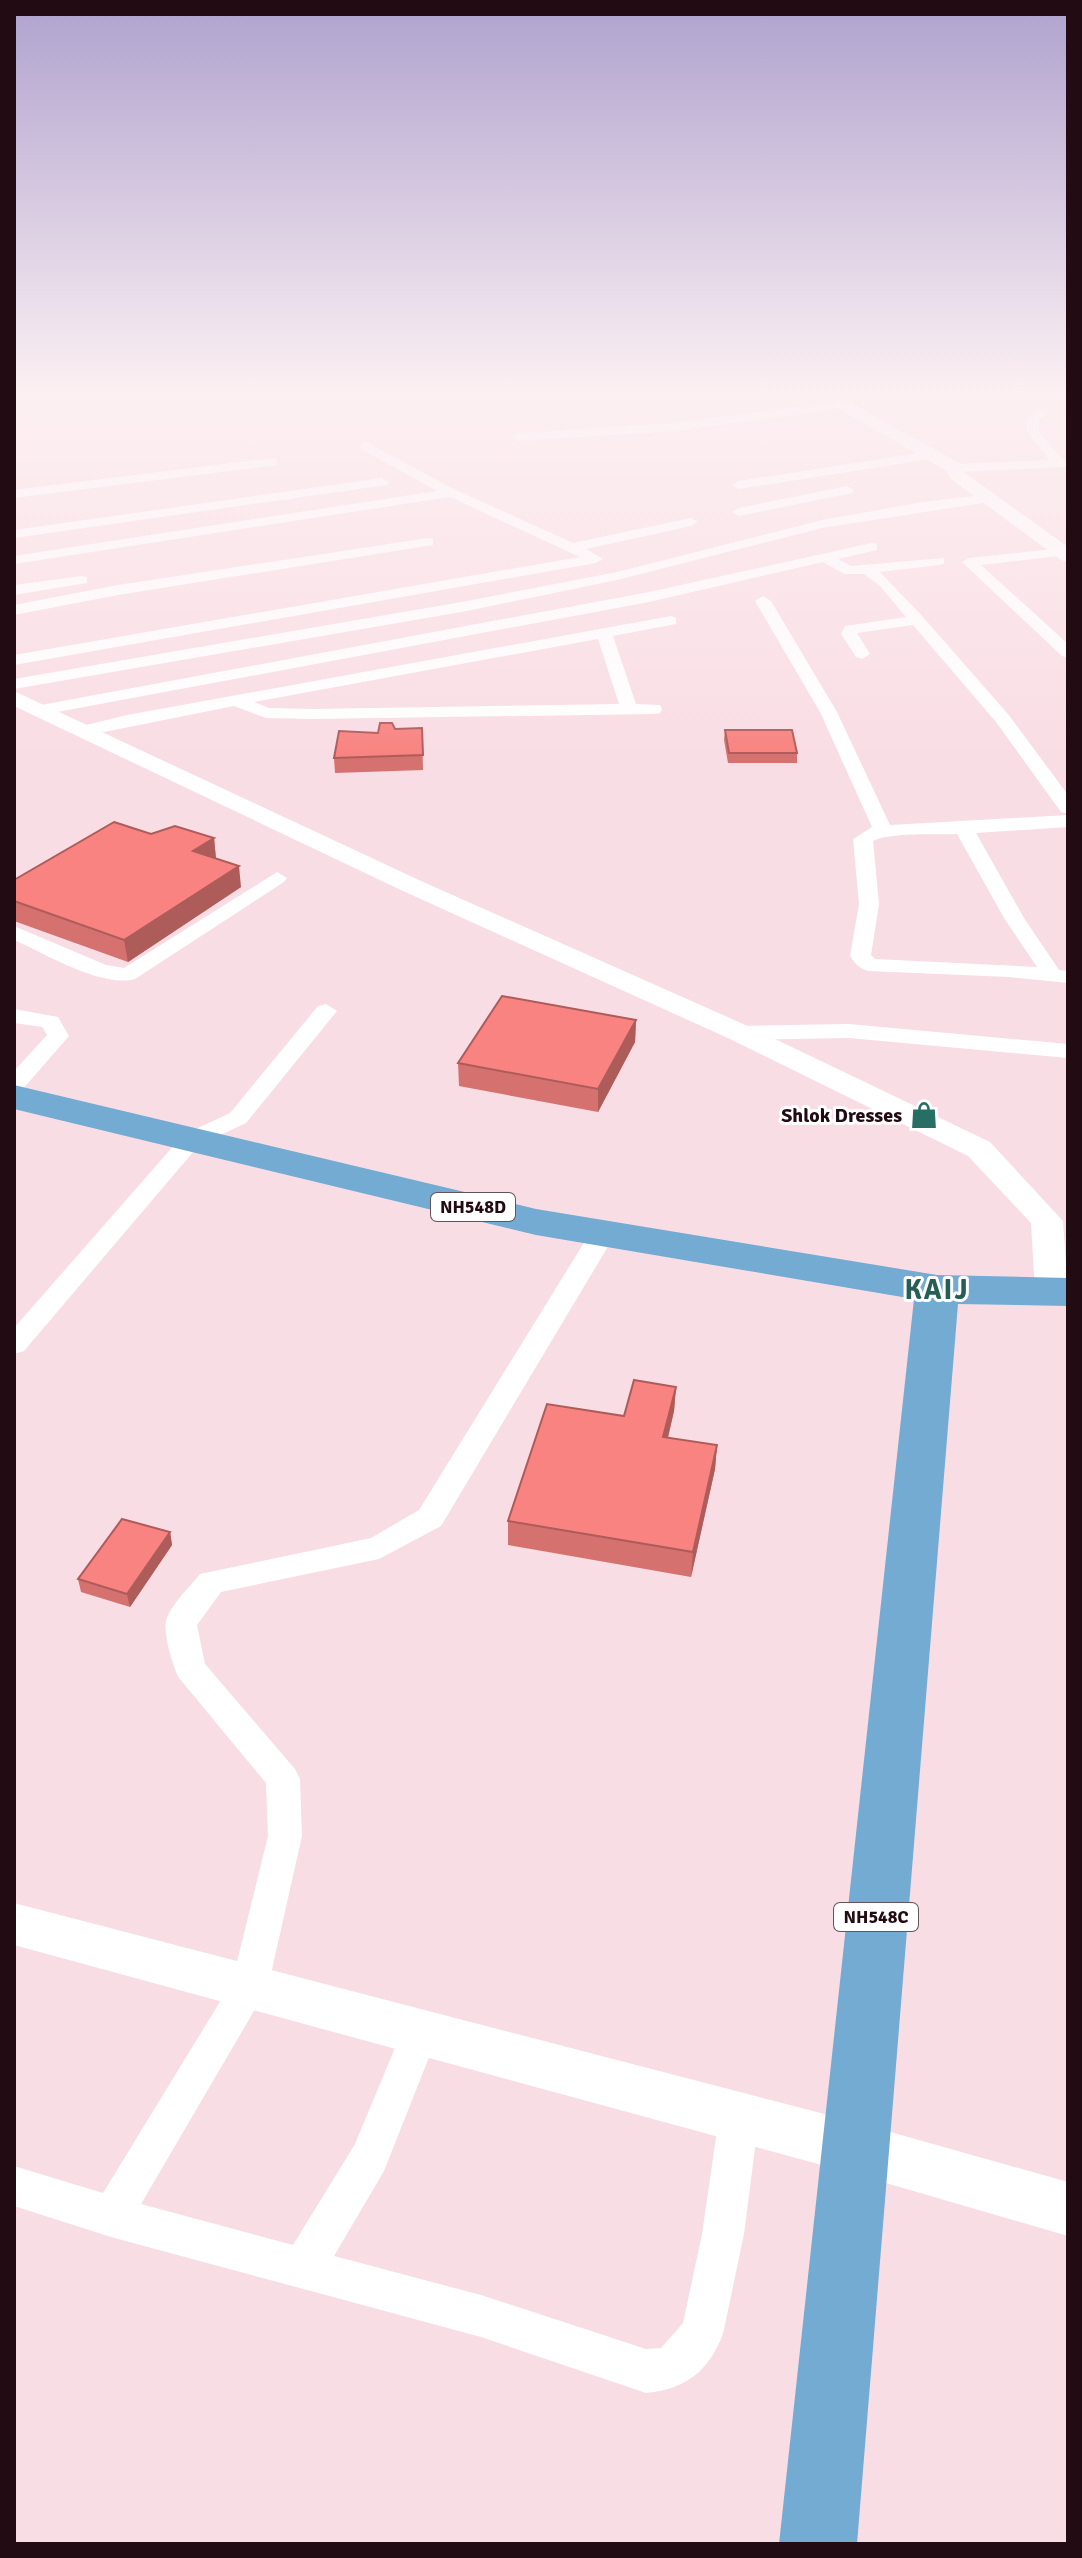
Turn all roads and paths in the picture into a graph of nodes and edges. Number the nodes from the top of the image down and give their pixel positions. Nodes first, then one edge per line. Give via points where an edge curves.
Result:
1 (40, 515) edge
2 (146, 515) edge
3 (306, 515) edge
4 (500, 515) edge
5 (738, 515) edge
6 (872, 515) edge
7 (1014, 515) edge
8 (14, 519) edge
9 (691, 522) dead end
10 (416, 528) dead end
11 (14, 534) edge
12 (780, 535) junction
13 (428, 542) dead end
14 (872, 547) dead end
15 (571, 548) junction
16 (1066, 554) edge
17 (824, 557) junction
18 (596, 559) junction
19 (14, 560) edge
20 (939, 561) dead end
21 (868, 570) junction
22 (620, 575) junction
23 (16, 587) edge
24 (659, 595) junction
25 (763, 601) dead end
26 (34, 606) junction
27 (14, 610) edge
28 (918, 620) junction
29 (671, 621) dead end
30 (604, 633) junction
31 (1068, 653) edge
32 (862, 654) dead end
33 (14, 660) edge
34 (14, 684) edge
35 (14, 698) edge
36 (237, 700) junction
37 (629, 709) junction
38 (654, 709) dead end
39 (41, 710) junction
40 (84, 731) junction
41 (1068, 808) edge
42 (1068, 821) edge
43 (963, 827) junction
44 (882, 829) junction
45 (277, 878) dead end
46 (14, 932) edge
47 (1061, 976) edge
48 (326, 1011) dead end
49 (14, 1016) edge
50 (740, 1033) junction
51 (1068, 1051) edge
52 (14, 1085) edge
53 (14, 1097) edge
54 (191, 1140) junction
55 (603, 1233) junction
56 (937, 1289) junction
57 (1060, 1292) edge
58 (14, 1345) edge
59 (14, 1924) edge
60 (249, 1987) junction
61 (420, 2032) junction
62 (739, 2117) junction
63 (855, 2148) junction
64 (14, 2186) edge
65 (1068, 2209) edge
66 (111, 2217) junction
67 (301, 2269) junction
68 (818, 2544) edge

1 - 8 street
2 - 11 street
3 - 19 street
4 - 15 street
5 - 12 street
6 - 12 street
7 - 16 street
9 - 15 street
10 - 23 street
12 - 22 street
13 - 26 street
14 - 17 street
15 - 18 street
16 - 31 street via 969,562
17 - 21 street via 849,571
17 - 24 street
18 - 22 street
18 - 33 street
20 - 21 street
21 - 28 street
22 - 24 street
22 - 34 street
23 - 26 street
24 - 39 street
25 - 44 street via 810,676
26 - 27 street
28 - 32 street via 851,629
28 - 41 street via 1002,718
29 - 30 street
30 - 36 street
30 - 37 street
35 - 39 street
36 - 37 street via 266,713
36 - 40 street
37 - 38 street
39 - 40 street
40 - 50 street
42 - 43 street
43 - 44 street
43 - 47 street via 1014,918
44 - 47 street via 863,839 869,904 860,956 869,965
45 - 46 street via 128,975 101,971
48 - 54 street via 238,1118
49 - 52 street via 50,1022 58,1036
50 - 51 street via 849,1031
50 - 57 street via 979,1149 1047,1221
53 - 54 highway, NH548D
54 - 55 highway, NH548D via 536,1222
54 - 58 street
55 - 56 highway, NH548D
55 - 60 street via 430,1518 379,1548 211,1582 181,1623 190,1669 283,1779 285,1836
56 - 57 highway, NH548D
56 - 63 highway, NH548C
59 - 60 street
60 - 61 street
60 - 66 street
61 - 62 street
61 - 67 street via 370,2157
62 - 63 street
62 - 67 street via 702,2334 671,2369 646,2371 481,2316
63 - 65 street
63 - 68 highway, NH548C
64 - 66 street
66 - 67 street

